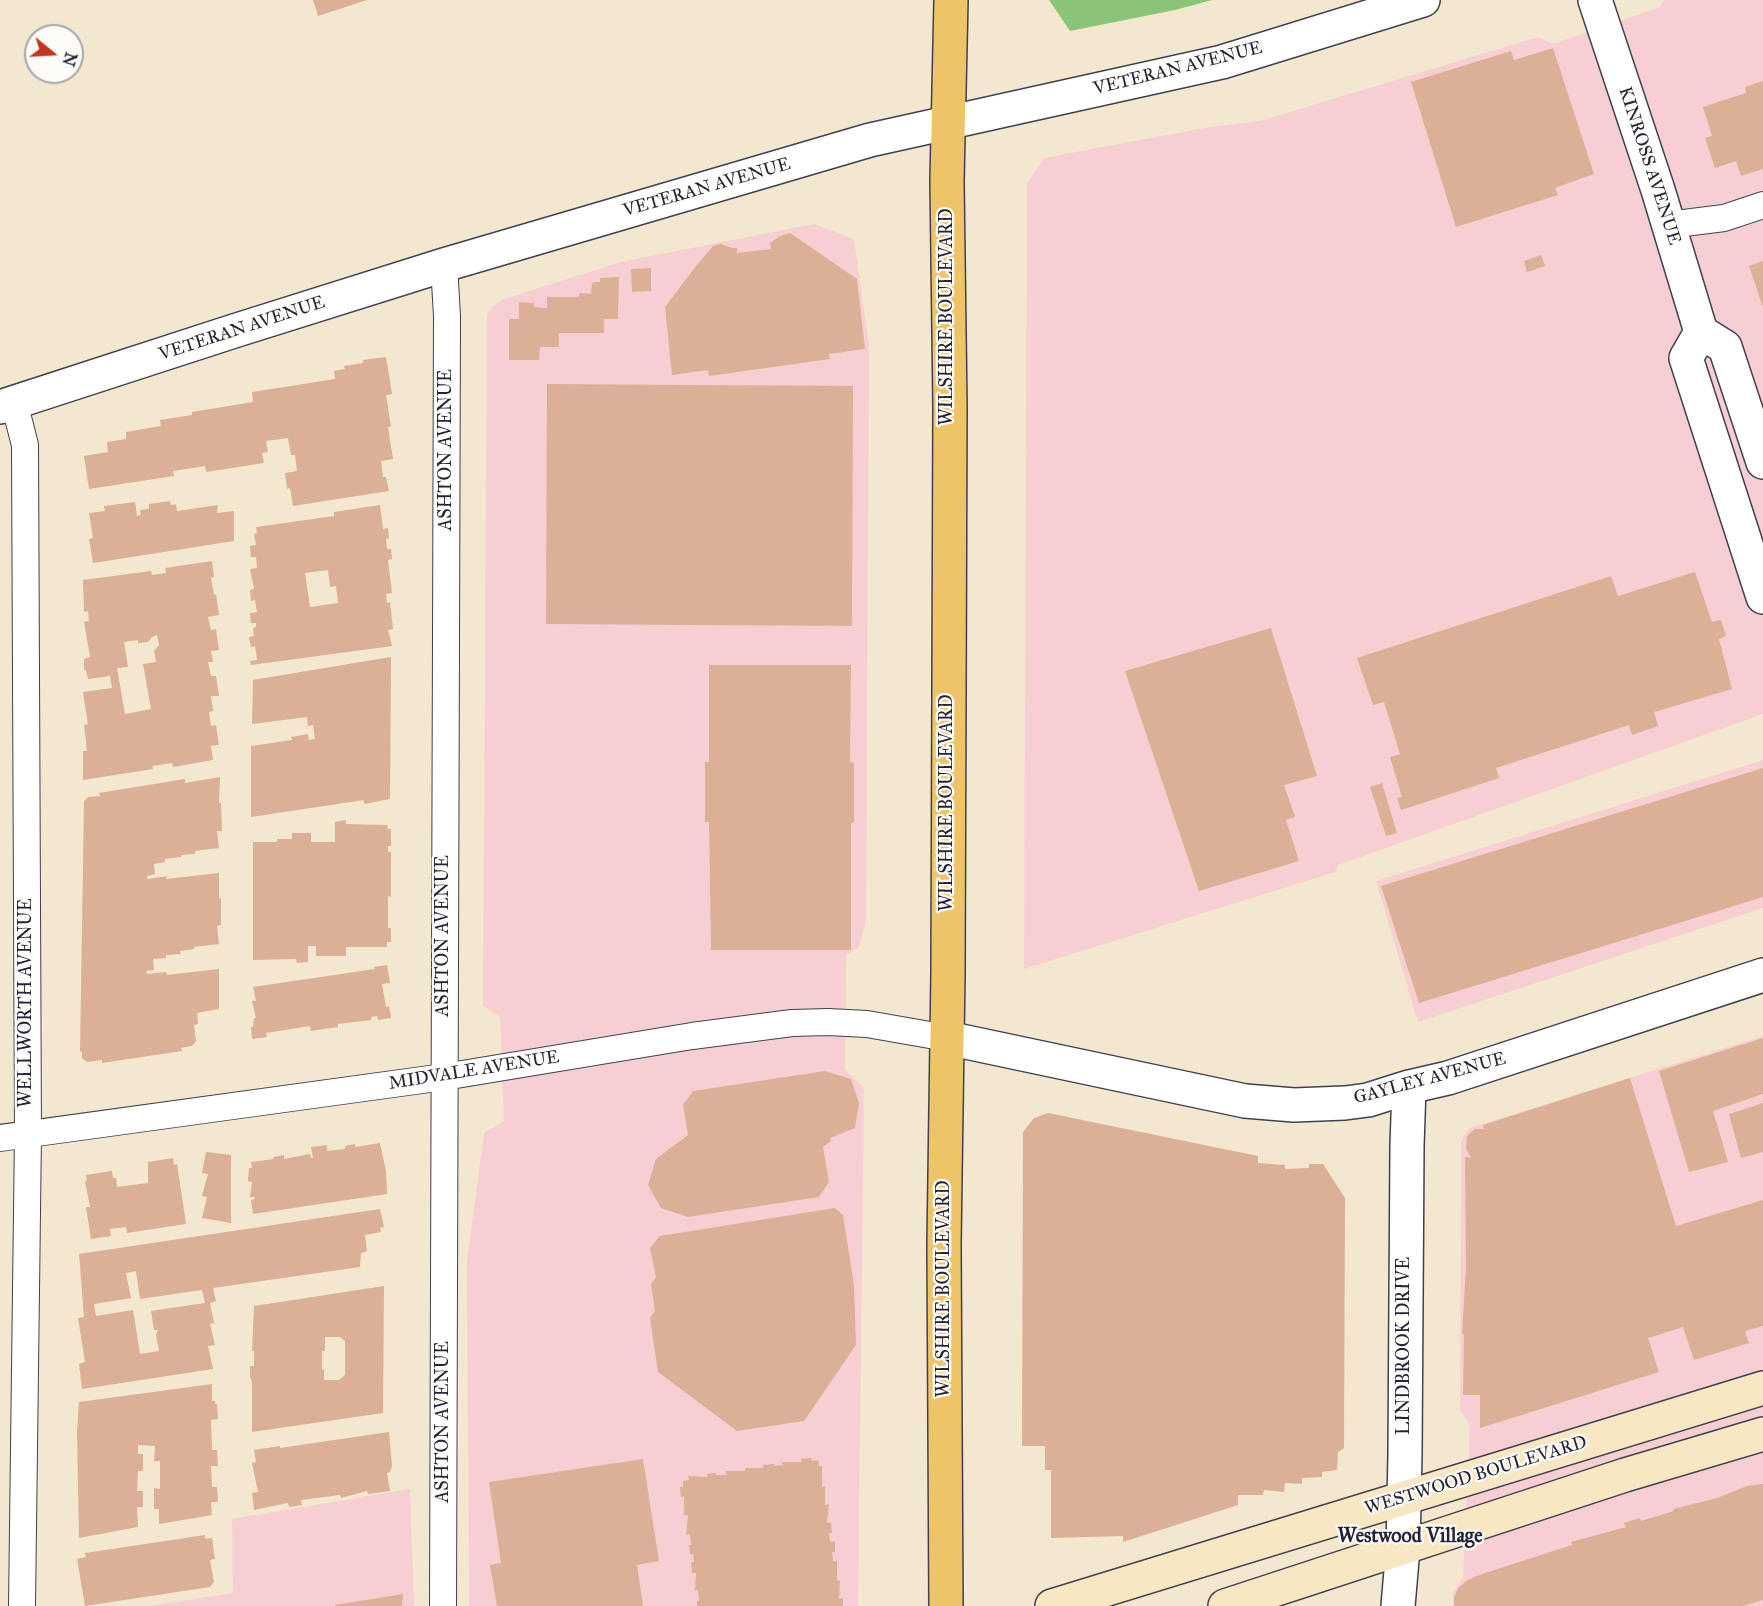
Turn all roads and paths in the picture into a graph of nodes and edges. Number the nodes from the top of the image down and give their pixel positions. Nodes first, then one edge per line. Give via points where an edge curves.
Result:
1 (951, 0) edge
2 (1423, 0) edge
3 (1596, 0) edge
4 (948, 123) junction
5 (1763, 205) edge
6 (1668, 225) junction
7 (444, 265) junction
8 (1701, 332) junction
9 (7, 404) edge
10 (1763, 462) edge
11 (1763, 597) edge
12 (1763, 975) edge
13 (947, 1038) junction
14 (444, 1077) junction
15 (1409, 1087) junction
16 (28, 1133) junction
17 (0, 1138) edge
18 (1763, 1388) edge
19 (1763, 1434) edge
20 (1403, 1499) junction
21 (1403, 1548) junction
22 (22, 1606) edge
23 (443, 1606) edge
24 (946, 1606) edge
25 (1052, 1606) edge
26 (1225, 1606) edge
27 (1398, 1606) edge

1 - 4 main road, WILSHIRE BOULEVARD
2 - 4 street, VETERAN AVENUE via 1222,62
3 - 6 street, KINROSS AVENUE
4 - 7 street, VETERAN AVENUE via 870,140
4 - 13 main road, WILSHIRE BOULEVARD
5 - 6 street via 1724,218
6 - 8 street, KINROSS AVENUE
7 - 9 street, VETERAN AVENUE
7 - 14 street, ASHTON AVENUE
8 - 10 street via 1725,347
8 - 11 street via 1686,358
9 - 16 street, WELLWORTH AVENUE via 25,445
12 - 15 street, GAYLEY AVENUE via 1448,1078
13 - 14 street, MIDVALE AVENUE via 867,1024 792,1023
13 - 15 street, GAYLEY AVENUE via 1254,1102 1345,1103
13 - 24 main road, WILSHIRE BOULEVARD
14 - 16 street, MIDVALE AVENUE
14 - 23 street, ASHTON AVENUE
15 - 20 street, LINDBROOK DRIVE
16 - 17 street, MIDVALE AVENUE
16 - 22 street, WELLWORTH AVENUE
18 - 20 main road, WESTWOOD BOULEVARD
19 - 21 main road
20 - 21 street, LINDBROOK DRIVE
20 - 25 main road, WESTWOOD BOULEVARD
21 - 26 main road
21 - 27 street, LINDBROOK DRIVE

